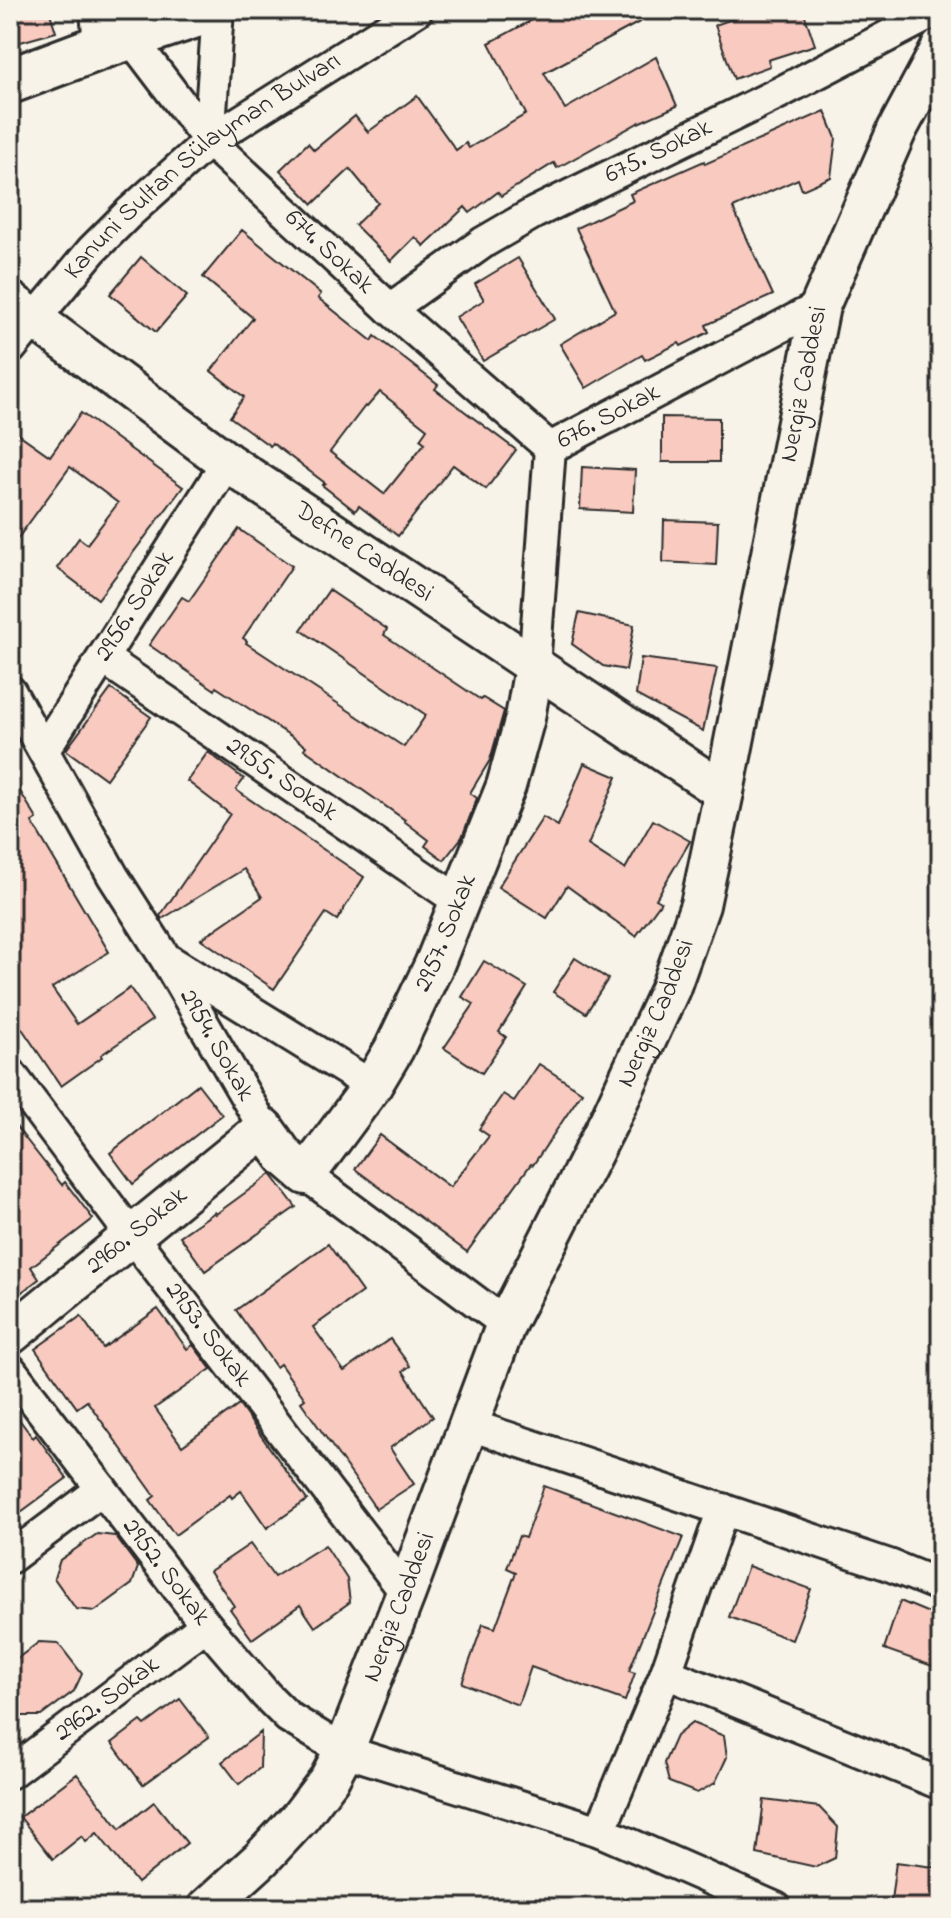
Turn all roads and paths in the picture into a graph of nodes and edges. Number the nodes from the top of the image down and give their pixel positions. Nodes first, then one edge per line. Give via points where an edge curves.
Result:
1 (211, 10) edge
2 (218, 10) edge
3 (417, 10) edge
4 (938, 10) edge
5 (111, 31) edge
6 (941, 48) edge
7 (10, 81) edge
8 (209, 141) junction
9 (820, 306) junction
10 (390, 309) junction
11 (22, 310) edge
12 (10, 349) edge
13 (550, 448) junction
14 (227, 462) junction
15 (103, 658) junction
16 (534, 667) junction
17 (10, 691) edge
18 (44, 750) junction
19 (724, 792) junction
20 (459, 901) junction
21 (166, 959) junction
22 (12, 1083) edge
23 (372, 1086) junction
24 (264, 1128) junction
25 (306, 1175) junction
26 (131, 1235) junction
27 (506, 1324) junction
28 (10, 1335) edge
29 (10, 1369) edge
30 (470, 1425) junction
31 (102, 1489) junction
32 (723, 1509) junction
33 (10, 1558) edge
34 (941, 1586) edge
35 (406, 1593) junction
36 (206, 1625) junction
37 (666, 1673) junction
38 (344, 1751) junction
39 (10, 1773) edge
40 (941, 1784) edge
41 (600, 1831) junction
42 (207, 1908) edge
43 (776, 1908) edge

1 - 5 main road
2 - 8 street
3 - 8 street, Kanuni Sultan Sülayman Bulvarı
4 - 10 street, 675. Sokak via 534,213
5 - 7 main road
5 - 8 street, 674. Sokak
6 - 9 street, Nergiz Caddesi via 897,130
8 - 10 street, 674. Sokak
8 - 11 street, Kanuni Sultan Sülayman Bulvarı
9 - 13 street, 676. Sokak
9 - 19 street, Nergiz Caddesi
10 - 13 street, 674. Sokak
11 - 12 street, Kanuni Sultan Sülayman Bulvarı
11 - 14 street, Defne Caddesi
13 - 16 street, 676. Sokak
14 - 15 street, 2956. Sokak
14 - 16 street, Defne Caddesi
15 - 18 street, 2956. Sokak
15 - 20 street, 2955. Sokak
16 - 19 street, Defne Caddesi
16 - 20 street, 2957. Sokak via 506,786
17 - 18 street, 2954. Sokak
18 - 21 street, 2954. Sokak
19 - 27 street, Nergiz Caddesi via 700,905 670,989
20 - 23 street, 2957. Sokak via 413,1010
21 - 23 street
21 - 24 street, 2954. Sokak
22 - 26 street, 2953. Sokak
23 - 25 street, 2957. Sokak
24 - 25 street, 2954. Sokak
24 - 26 street, 2960. Sokak
25 - 27 street, 2954. Sokak
26 - 28 street, 2960. Sokak
26 - 35 street, 2953. Sokak
27 - 30 street, Nergiz Caddesi
29 - 31 street, 2952. Sokak
30 - 32 street
30 - 35 street, Nergiz Caddesi
31 - 33 street
31 - 36 street, 2952. Sokak
32 - 34 street
32 - 37 street
35 - 38 street, Nergiz Caddesi
36 - 38 street, 2952. Sokak via 288,1717
36 - 39 street, 2962. Sokak
37 - 40 street
37 - 41 street
38 - 41 street, 2952. Sokak
38 - 42 street, Nergiz Caddesi via 301,1816
41 - 43 street, 2952. Sokak

